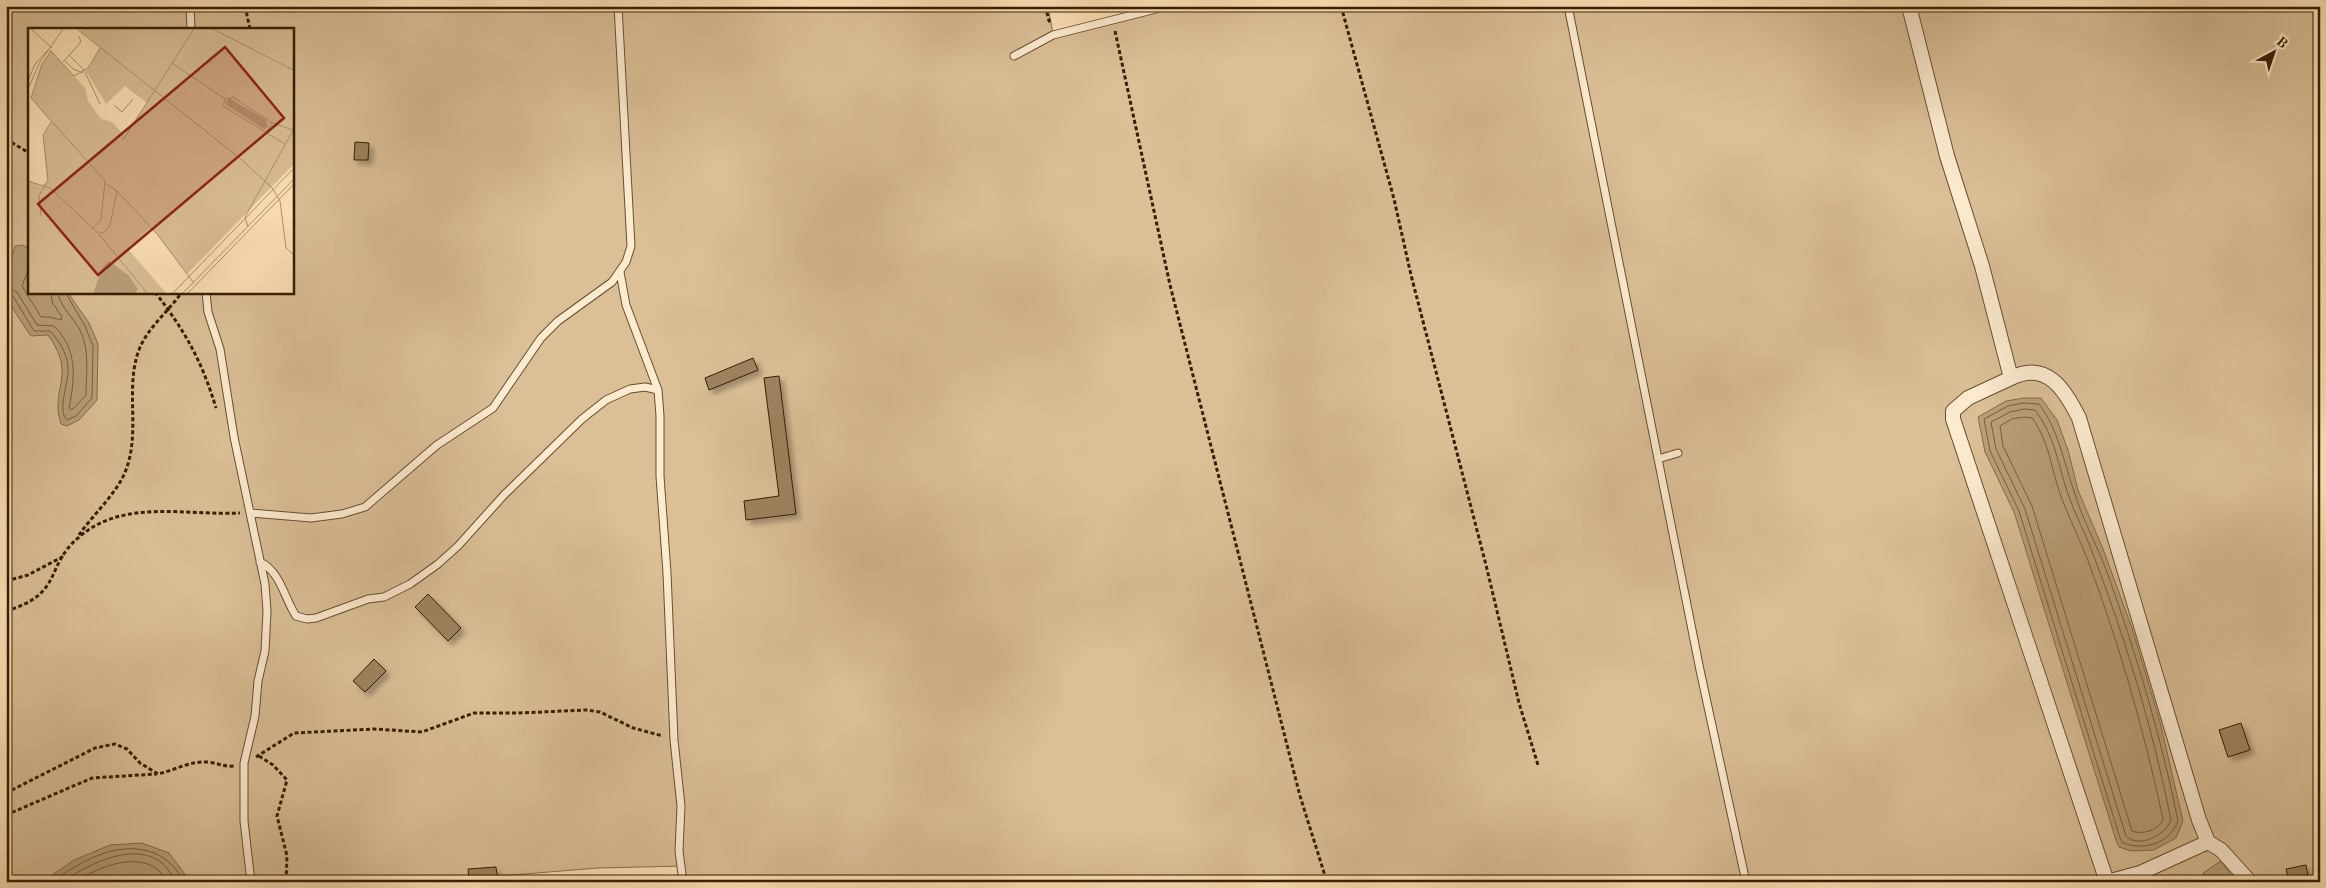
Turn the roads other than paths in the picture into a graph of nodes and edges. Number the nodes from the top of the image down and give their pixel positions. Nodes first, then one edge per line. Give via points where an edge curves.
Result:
1 (190, 6) edge
2 (618, 6) edge
3 (1168, 6) edge
4 (1568, 6) edge
5 (1909, 6) edge
6 (191, 28) edge
7 (1014, 56) dead end
8 (620, 272) junction
9 (206, 294) edge
10 (2011, 378) junction
11 (658, 390) junction
12 (1678, 453) dead end
13 (1658, 459) junction
14 (251, 513) junction
15 (260, 562) junction
16 (2208, 842) junction
17 (251, 882) edge
18 (683, 882) edge
19 (1746, 882) edge
20 (2107, 882) edge
21 (2250, 882) edge

1 - 6 lane
2 - 8 lane via 631,246
3 - 7 lane via 1053,34
4 - 13 lane
5 - 10 street via 1947,156 1982,266
8 - 11 lane via 626,305
8 - 14 lane via 612,282 558,321 541,338 493,408 437,445 365,507 311,518
9 - 14 lane via 208,312 220,348 234,437
10 - 16 street via 2039,373 2052,379 2079,418
10 - 20 street via 1968,398 1953,411 1953,418
11 - 15 lane via 645,387 630,389 606,400 582,418 458,546 410,584 384,597 307,619 296,616 270,566
11 - 18 lane
12 - 13 lane
13 - 19 lane
14 - 15 lane
15 - 17 lane via 268,611 265,651 244,763 244,821
16 - 20 street via 2140,873
16 - 21 street via 2221,850

